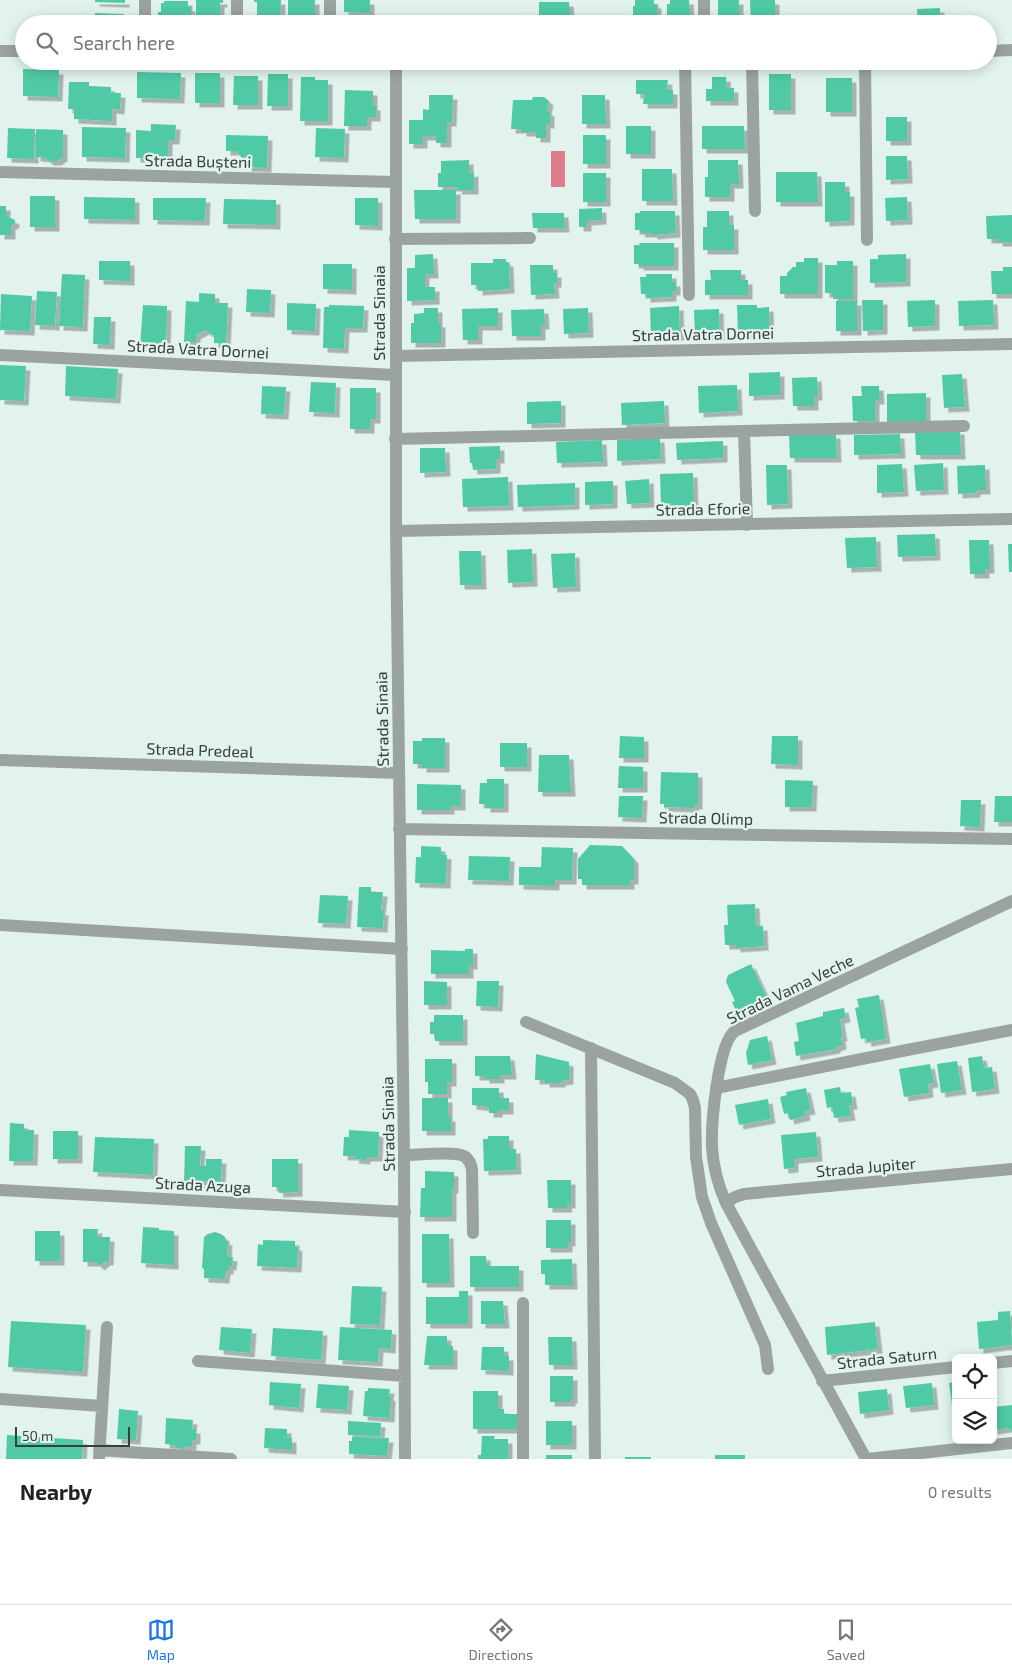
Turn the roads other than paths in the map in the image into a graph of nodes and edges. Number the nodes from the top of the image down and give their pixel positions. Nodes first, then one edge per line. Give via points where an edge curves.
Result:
1 (145, 0) edge
2 (237, 0) edge
3 (330, 0) edge
4 (704, 0) edge
5 (145, 15) edge
6 (237, 15) edge
7 (330, 15) edge
8 (704, 15) edge
9 (1012, 50) edge
10 (0, 51) edge
11 (15, 51) edge
12 (997, 51) edge
13 (396, 70) edge
14 (685, 70) edge
15 (752, 70) edge
16 (865, 70) edge
17 (0, 172) edge
18 (395, 182) junction
19 (755, 211) dead end
20 (530, 238) dead end
21 (395, 239) junction
22 (867, 240) dead end
23 (689, 295) dead end
24 (1012, 344) edge
25 (0, 355) edge
26 (396, 356) junction
27 (395, 375) junction
28 (964, 426) dead end
29 (744, 431) junction
30 (395, 439) junction
31 (1012, 519) edge
32 (747, 525) junction
33 (396, 531) junction
34 (0, 760) edge
35 (398, 773) junction
36 (399, 829) junction
37 (1012, 839) edge
38 (1012, 901) edge
39 (0, 924) edge
40 (402, 949) junction
41 (526, 1022) dead end
42 (1012, 1030) edge
43 (591, 1048) junction
44 (716, 1088) junction
45 (404, 1155) junction
46 (1012, 1169) edge
47 (0, 1190) edge
48 (726, 1203) junction
49 (404, 1212) junction
50 (473, 1233) dead end
51 (523, 1303) dead end
52 (107, 1327) dead end
53 (198, 1361) dead end
54 (1012, 1361) edge
55 (997, 1363) edge
56 (952, 1367) edge
57 (768, 1369) dead end
58 (405, 1376) junction
59 (822, 1381) junction
60 (0, 1399) edge
61 (102, 1406) junction
62 (1012, 1444) edge
63 (99, 1454) edge
64 (231, 1459) edge
65 (405, 1459) edge
66 (523, 1459) edge
67 (595, 1459) edge
68 (867, 1459) edge

1 - 5 street
2 - 6 street
3 - 7 street
4 - 8 street
9 - 12 street
10 - 11 street
13 - 18 street, Strada Sinaia
14 - 23 street
15 - 19 street
16 - 22 street
17 - 18 street, Strada Bușteni
18 - 21 street, Strada Sinaia
20 - 21 street
21 - 26 street, Strada Sinaia
24 - 26 street, Strada Vatra Dornei
25 - 27 street, Strada Vatra Dornei
26 - 27 street, Strada Sinaia
27 - 30 street, Strada Sinaia
28 - 29 street
29 - 30 street
29 - 32 street
30 - 33 street, Strada Sinaia
31 - 32 street, Strada Eforie
32 - 33 street, Strada Eforie
33 - 35 street, Strada Sinaia
34 - 35 street, Strada Predeal
35 - 36 street, Strada Sinaia
36 - 37 street, Strada Olimp
36 - 40 street, Strada Sinaia
38 - 44 street, Strada Vama Veche via 735,1031 726,1041
39 - 40 street
40 - 45 street, Strada Sinaia
41 - 43 street
42 - 44 street
43 - 57 street via 675,1083 690,1094 695,1108 695,1145 702,1197 765,1345
43 - 67 street
44 - 48 street, Strada Vama Veche via 712,1147 714,1168
45 - 49 street, Strada Sinaia
45 - 50 street via 455,1154 466,1158 472,1169
46 - 48 street, Strada Jupiter via 744,1194
47 - 49 street, Strada Azuga
48 - 59 street, Strada Vama Veche
49 - 58 street, Strada Sinaia
51 - 66 street
52 - 61 street
53 - 58 street
54 - 55 street
56 - 59 street, Strada Saturn
58 - 65 street, Strada Sinaia
59 - 68 street, Strada Vama Veche
60 - 61 street
61 - 63 street
62 - 68 street
63 - 64 street

